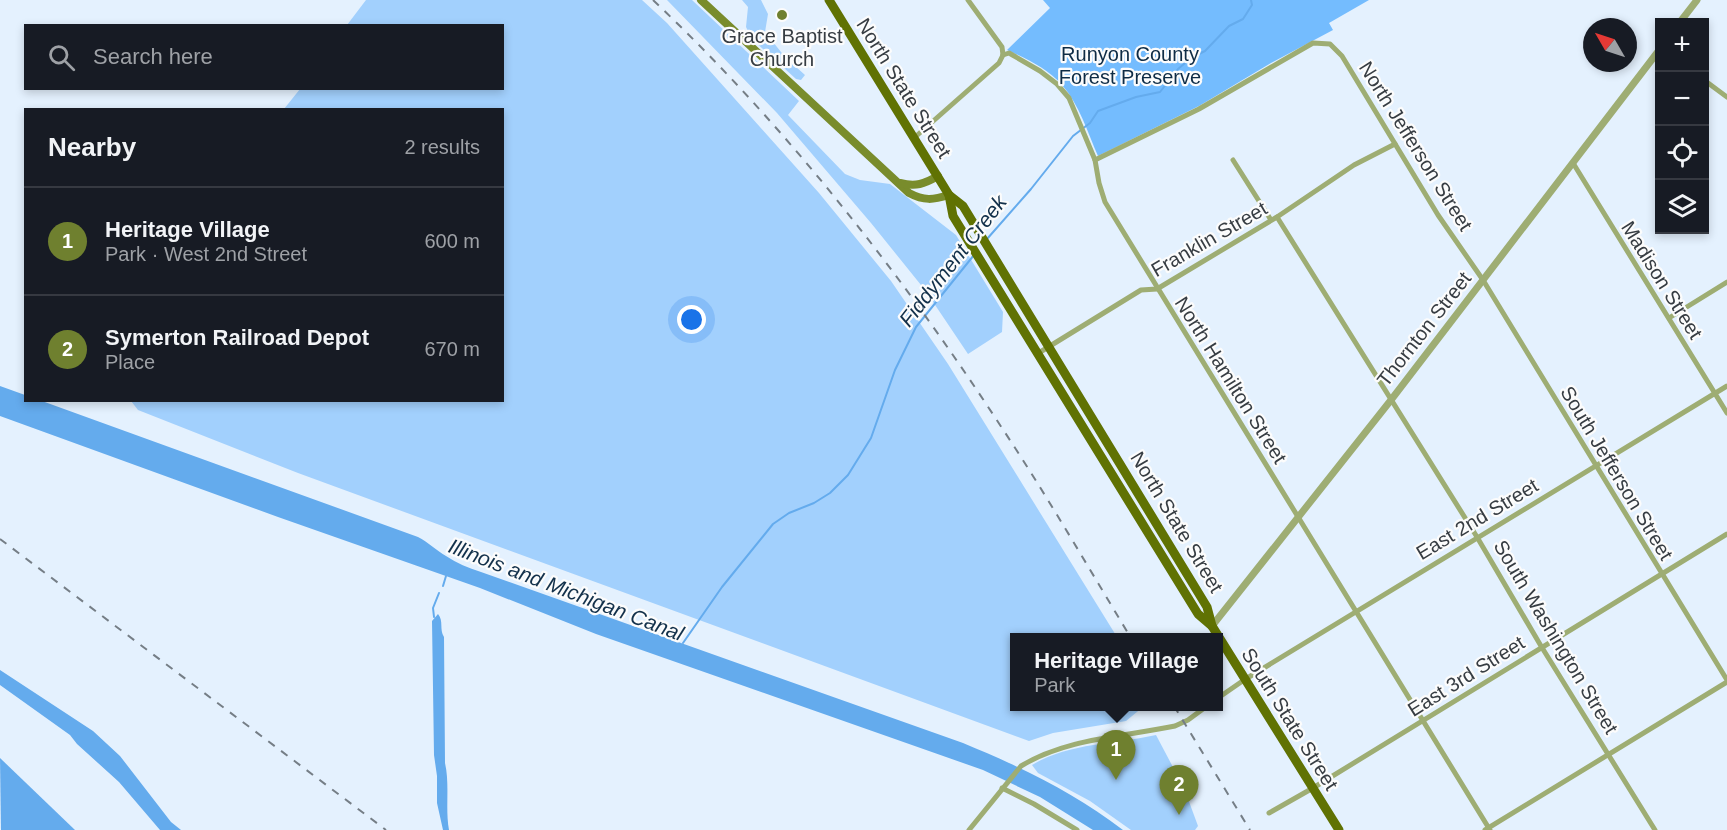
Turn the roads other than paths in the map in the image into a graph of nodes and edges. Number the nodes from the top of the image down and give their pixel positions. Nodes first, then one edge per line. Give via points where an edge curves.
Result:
1 (701, 0) edge
2 (829, 0) edge
3 (968, 0) edge
4 (1697, 0) edge
5 (1683, 18) edge
6 (1655, 54) edge
7 (1003, 55) junction
8 (1709, 84) edge
9 (1727, 97) edge
10 (914, 138) junction
11 (1395, 144) junction
12 (1095, 160) junction
13 (1233, 160) dead end
14 (1573, 163) junction
15 (938, 176) junction
16 (900, 183) junction
17 (949, 195) junction
18 (1274, 219) junction
19 (1483, 280) junction
20 (1727, 282) edge
21 (1157, 289) junction
22 (1669, 318) junction
23 (1048, 346) junction
24 (1037, 354) junction
25 (1727, 386) edge
26 (1715, 393) junction
27 (1391, 400) junction
28 (1727, 413) edge
29 (1596, 465) junction
30 (1298, 517) junction
31 (1727, 534) edge
32 (1478, 537) junction
33 (1661, 574) junction
34 (1357, 610) junction
35 (1212, 626) junction
36 (1216, 633) edge
37 (1223, 645) edge
38 (1541, 646) junction
39 (1244, 680) junction
40 (1727, 681) edge
41 (1223, 695) edge
42 (1200, 711) edge
43 (1423, 720) junction
44 (1609, 754) junction
45 (1002, 788) junction
46 (1313, 788) junction
47 (1269, 813) dead end
48 (1488, 829) edge
49 (969, 830) edge
50 (1077, 830) edge
51 (1339, 830) edge
52 (1655, 830) edge

1 - 16 main road
2 - 10 main road, North State Street
3 - 7 street via 1002,47
4 - 5 street
6 - 14 street, Thornton Street
7 - 10 street via 999,63
7 - 12 street, North Hamilton Street via 1018,57 1057,84 1069,98
8 - 9 street
10 - 15 main road, North State Street
11 - 12 street, North Jefferson Street via 1342,56 1330,44 1313,43 1199,109
11 - 18 street, Franklin Street via 1354,165
11 - 19 street, North Jefferson Street
12 - 21 street, North Hamilton Street via 1105,202
13 - 18 street, South Washington Street
14 - 19 street, Thornton Street
14 - 22 street, Madison Street
15 - 16 main road via 925,184
15 - 17 main road, North State Street
16 - 17 main road via 921,199
17 - 23 main road, North State Street via 963,206
17 - 24 main road, North State Street via 953,216
18 - 21 street, Franklin Street
18 - 27 street, South Washington Street
19 - 27 street, Thornton Street
19 - 29 street, South Jefferson Street
20 - 22 street
21 - 23 street, Franklin Street via 1141,290
21 - 30 street, North Hamilton Street
22 - 26 street, Madison Street
23 - 24 street, Franklin Street
23 - 35 main road, North State Street via 1207,607
24 - 35 main road, North State Street via 1198,614
25 - 26 street, East 2nd Street
26 - 28 street, Madison Street
26 - 29 street, East 2nd Street
27 - 30 street, Thornton Street
27 - 32 street, South Washington Street
29 - 32 street, East 2nd Street
29 - 33 street, South Jefferson Street
30 - 34 street, North Hamilton Street
30 - 35 street, Thornton Street
31 - 33 street, East 3rd Street
32 - 34 street, East 2nd Street
32 - 38 street, South Washington Street
33 - 38 street, East 3rd Street
33 - 40 street, South Jefferson Street
34 - 39 street, East 2nd Street
34 - 43 street, North Hamilton Street
35 - 36 main road, South State Street
37 - 39 main road, South State Street
38 - 43 street, East 3rd Street
38 - 44 street, South Washington Street
39 - 41 street, East 2nd Street
39 - 46 main road, South State Street
40 - 44 street
42 - 45 street via 1174,726 1069,745 1041,755 1021,766
43 - 46 street, East 3rd Street
43 - 48 street, North Hamilton Street
44 - 48 street
44 - 52 street, South Washington Street
45 - 49 street
45 - 50 street
46 - 47 street, East 3rd Street
46 - 51 main road, South State Street

